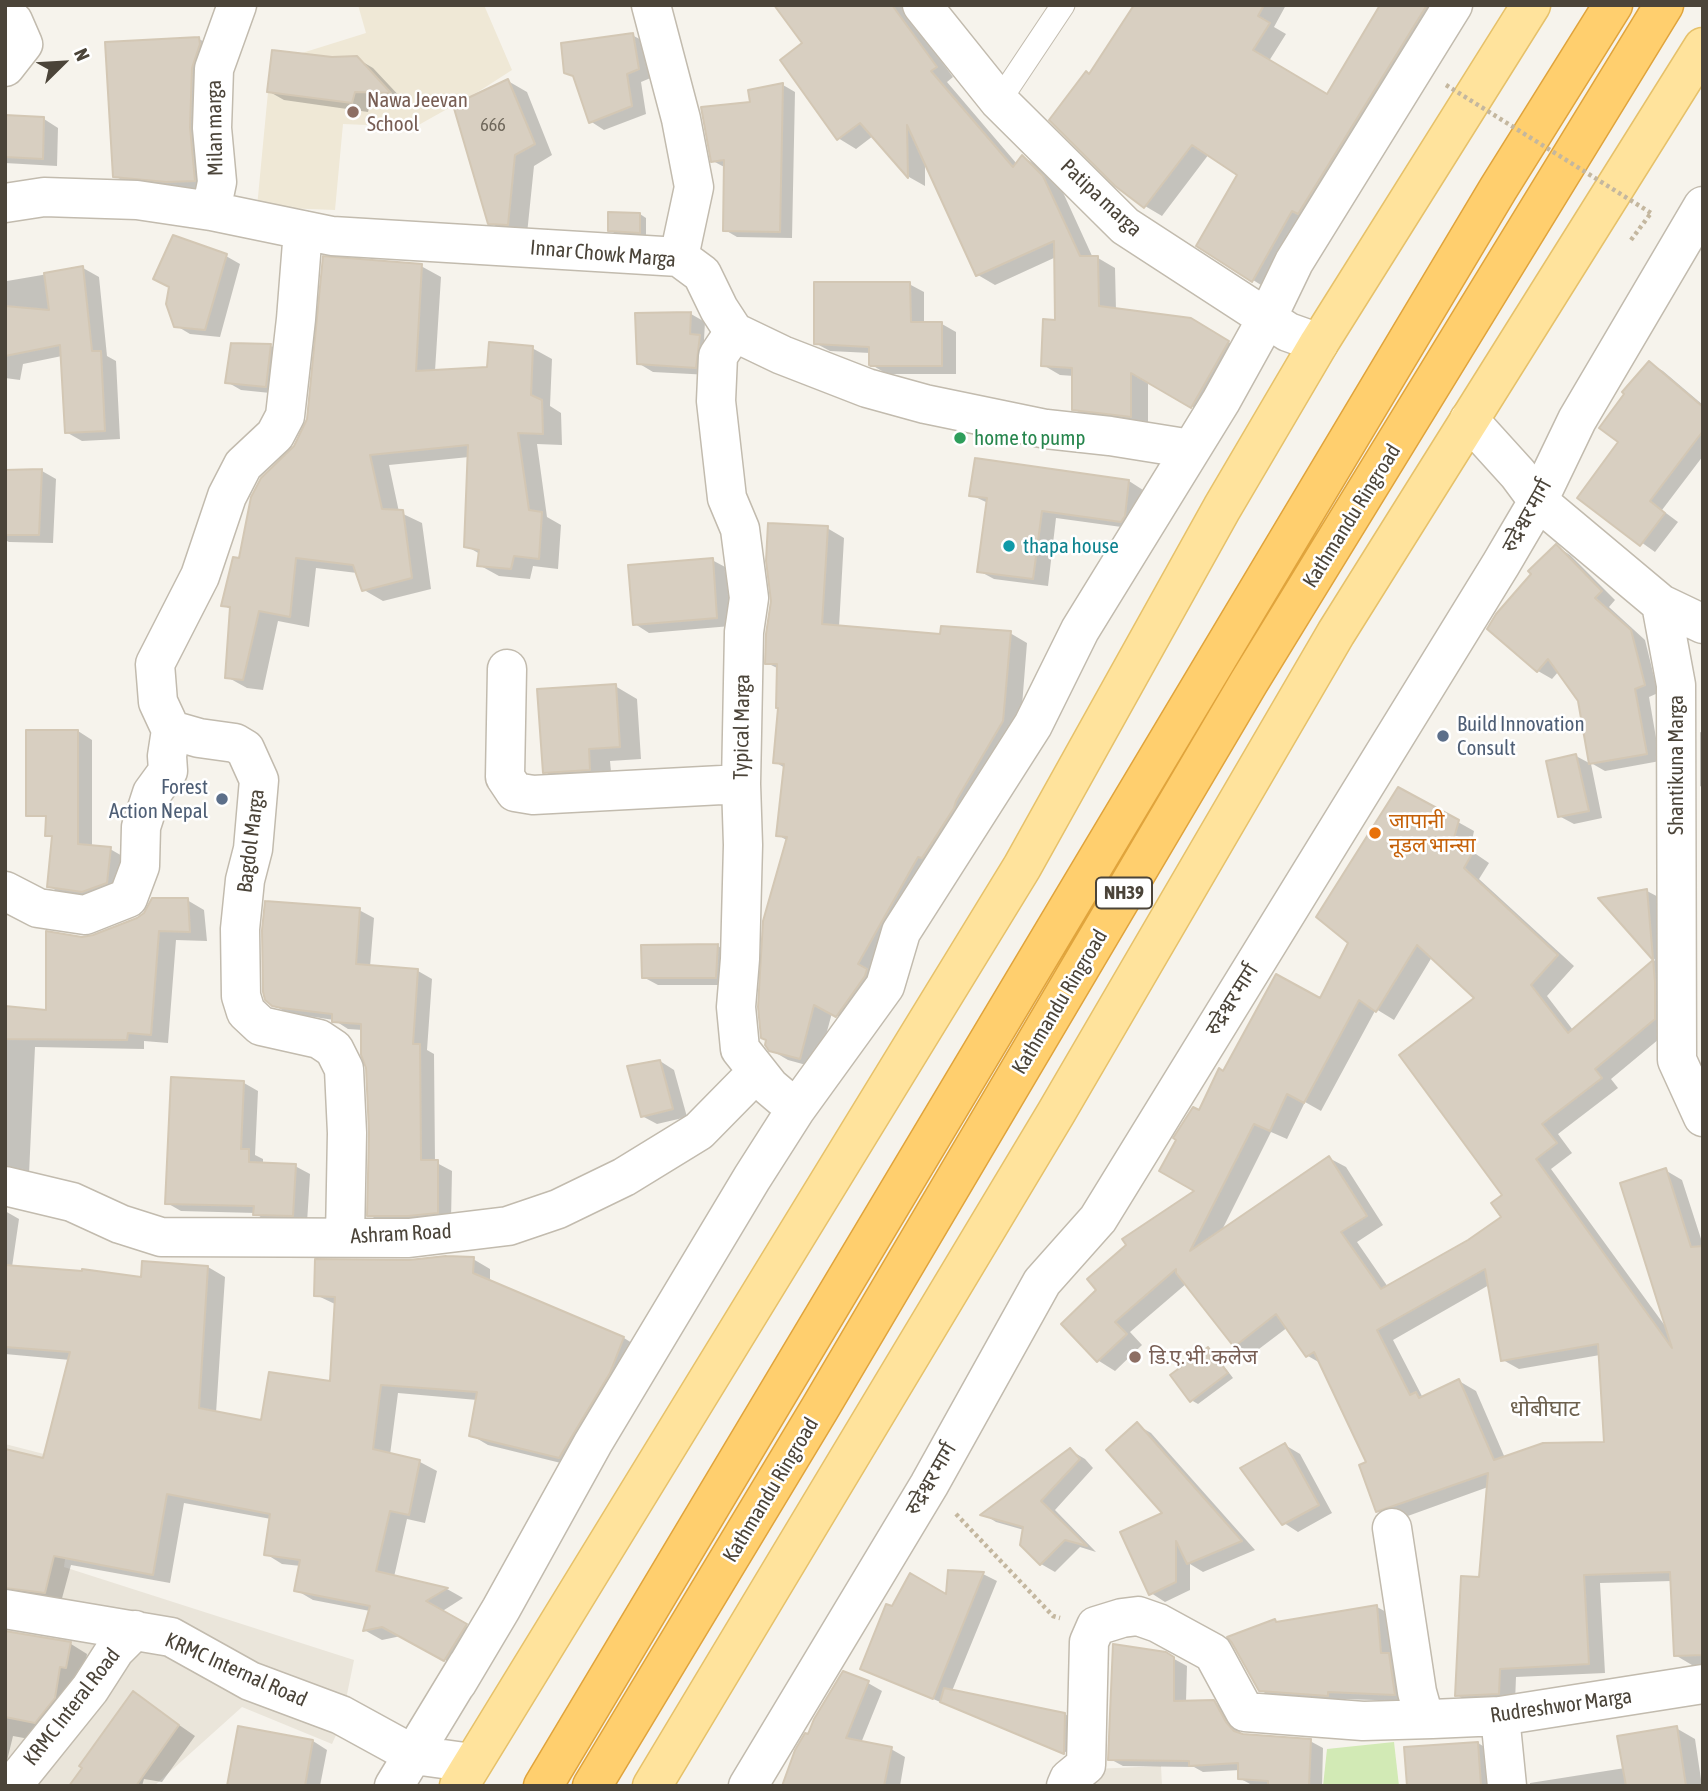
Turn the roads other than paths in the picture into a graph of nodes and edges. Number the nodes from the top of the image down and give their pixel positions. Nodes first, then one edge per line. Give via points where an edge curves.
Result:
1 (237, 5) edge
2 (651, 5) edge
3 (922, 5) edge
4 (1063, 5) edge
5 (1453, 5) edge
6 (1531, 5) edge
7 (1613, 5) edge
8 (1664, 5) edge
9 (5, 14) edge
10 (1703, 47) edge
11 (5, 67) edge
12 (999, 101) junction
13 (5, 203) edge
14 (1703, 206) edge
15 (211, 211) junction
16 (303, 230) junction
17 (679, 257) junction
18 (1267, 318) junction
19 (734, 332) junction
20 (1319, 343) junction
21 (1469, 420) junction
22 (1191, 449) junction
23 (1528, 487) junction
24 (1661, 604) junction
25 (1703, 624) edge
26 (507, 669) dead end
27 (171, 730) junction
28 (741, 784) junction
29 (5, 891) edge
30 (757, 1072) junction
31 (796, 1109) junction
32 (1703, 1117) edge
33 (5, 1185) edge
34 (345, 1237) junction
35 (1392, 1528) dead end
36 (5, 1609) edge
37 (135, 1630) junction
38 (1703, 1684) edge
39 (1427, 1714) junction
40 (1500, 1716) junction
41 (404, 1770) edge
42 (465, 1774) edge
43 (12, 1786) edge
44 (543, 1786) edge
45 (592, 1786) edge
46 (652, 1786) edge
47 (748, 1786) edge
48 (1066, 1786) edge
49 (1507, 1786) edge

1 - 15 street, Milan marga via 214,69 212,128 217,182
2 - 17 street via 694,187
3 - 12 street, Patipa marga
4 - 12 lane
5 - 18 street via 1294,262
6 - 20 main road
7 - 44 highway, Kathmandu Ringroad / NH39 via 1498,189
8 - 45 highway, Kathmandu Ringroad / NH39 via 1250,682
9 - 11 street via 23,44
10 - 21 main road
12 - 18 street, Patipa marga via 1125,226
13 - 15 street, Innar Chowk Marga via 44,197 137,200
14 - 23 street, रुद्रेश्वर मार्ग via 1577,419
15 - 16 street, Innar Chowk Marga
16 - 17 street, Innar Chowk Marga via 384,240
16 - 27 street via 285,416 275,435 243,465 227,496 200,576 155,664 158,702
17 - 19 street, Innar Chowk Marga via 702,274
18 - 20 street, Patipa marga via 1288,332
18 - 22 street
19 - 22 street via 867,388 925,404 1046,429
19 - 28 street, Typical Marga via 718,356 716,401 727,498 740,529 750,598 744,632
20 - 42 main road via 1022,867
21 - 23 street
21 - 46 main road via 1336,633 1049,1125
22 - 31 street via 1080,630 1033,725 901,932 886,986
23 - 24 street
23 - 47 street, रुद्रेश्वर मार्ग via 1098,1219 1042,1282 929,1485
24 - 25 street
24 - 32 street, Shantikuna Marga via 1676,685 1677,1059
26 - 28 street via 505,777 515,792 533,795
27 - 29 street via 168,771 152,793 141,827 140,866 128,898 85,915 38,908
27 - 34 street, Bagdol Marga via 245,748 259,780 240,929 241,996 246,1012 261,1026 319,1039 334,1049 344,1069
28 - 30 street, Typical Marga via 736,1007 740,1049
30 - 31 street, Typical Marga
30 - 34 street, Ashram Road via 699,1131 624,1177 558,1209 508,1226 409,1238
31 - 41 street via 656,1337
33 - 34 street, Ashram Road via 72,1202 160,1237
35 - 39 street via 1416,1692
36 - 37 street, KRMC Internal Road
37 - 41 street, KRMC Internal Road via 171,1637 250,1681 341,1715
37 - 43 street, KRMC Interal Road
38 - 40 street, Rudreshwor Marga
39 - 40 street, Rudreshwor Marga
39 - 48 street, Rudreshwor Marga via 1363,1721 1245,1712 1213,1653 1138,1616 1122,1618 1096,1626 1089,1642 1086,1765
40 - 49 street
41 - 42 street

